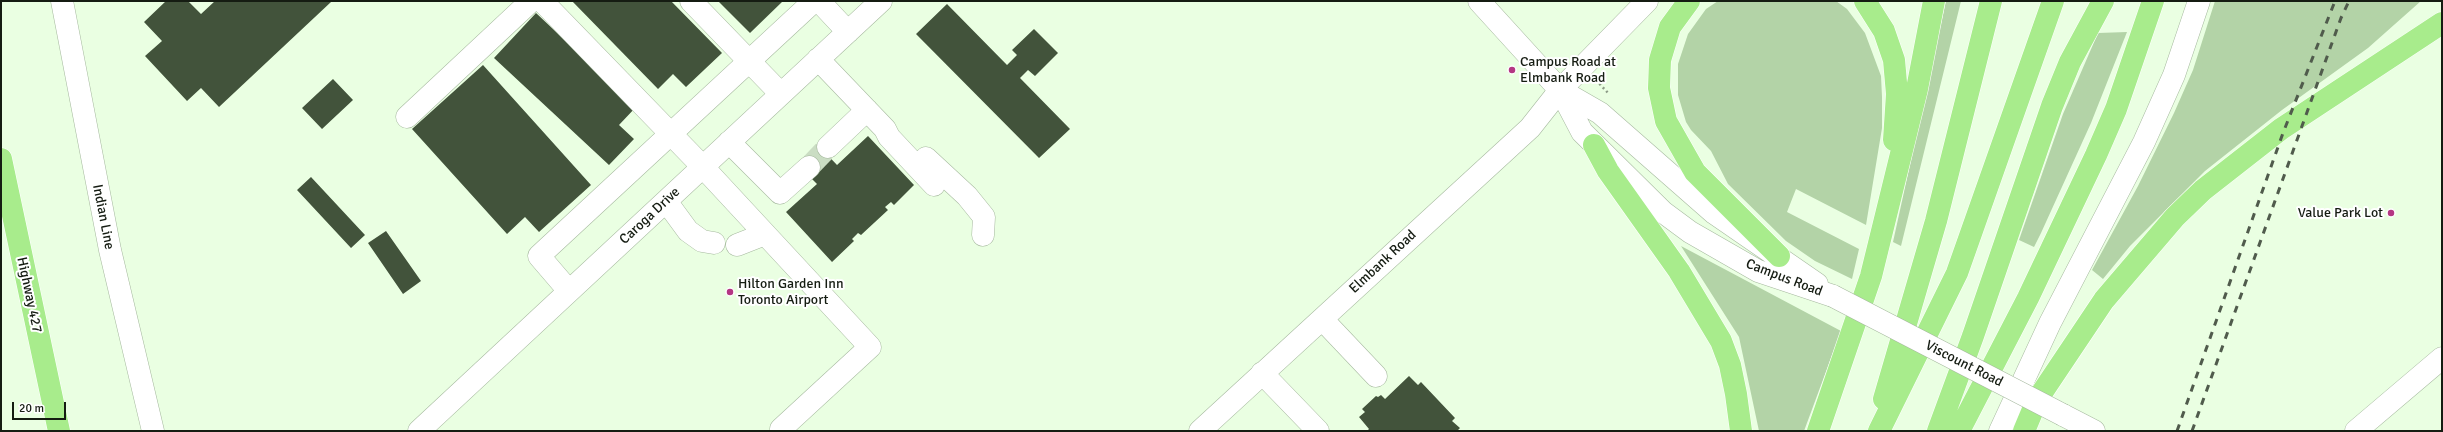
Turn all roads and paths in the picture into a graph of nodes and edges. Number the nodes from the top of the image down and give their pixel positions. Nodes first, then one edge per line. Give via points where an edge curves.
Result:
1 (62, 1) edge
2 (531, 1) edge
3 (542, 1) edge
4 (690, 1) edge
5 (814, 1) edge
6 (819, 1) edge
7 (881, 1) edge
8 (1479, 1) edge
9 (1646, 1) edge
10 (1688, 1) edge
11 (1865, 1) edge
12 (1934, 1) edge
13 (1991, 1) edge
14 (2053, 1) edge
15 (2103, 1) edge
16 (2153, 1) edge
17 (2199, 1) edge
18 (2439, 24) edge
19 (848, 32) junction
20 (818, 59) junction
21 (750, 62) junction
22 (1594, 75) dead end
23 (1560, 90) junction
24 (782, 94) junction
25 (1614, 99) dead end
26 (867, 110) junction
27 (407, 117) dead end
28 (672, 134) junction
29 (729, 142) junction
30 (1594, 145) junction
31 (828, 147) tunnel mouth
32 (916, 158) junction
33 (1, 159) edge
34 (703, 166) junction
35 (809, 167) tunnel mouth
36 (934, 186) dead end
37 (1892, 186) junction
38 (666, 201) junction
39 (765, 234) junction
40 (983, 235) dead end
41 (714, 243) dead end
42 (737, 245) dead end
43 (1779, 256) junction
44 (570, 291) junction
45 (1833, 296) junction
46 (1322, 319) junction
47 (2440, 364) edge
48 (1262, 373) junction
49 (1376, 376) dead end
50 (781, 429) dead end
51 (2355, 430) edge
52 (59, 431) edge
53 (153, 431) edge
54 (419, 431) edge
55 (1200, 431) edge
56 (1318, 431) edge
57 (1741, 431) edge
58 (1818, 431) edge
59 (1874, 431) edge
60 (1879, 431) edge
61 (1938, 431) edge
62 (1959, 431) edge
63 (2000, 431) edge
64 (2024, 431) edge
65 (2094, 431) edge

1 - 53 street, Indian Line via 110,250
2 - 27 street
3 - 28 street
4 - 21 street
5 - 21 street
6 - 19 street
7 - 19 street, Caroga Drive
8 - 23 street, Campus Road
9 - 23 street, Elmbank Road
10 - 43 highway via 1670,27 1660,60 1659,88 1666,121 1695,172
11 - 37 highway via 1884,31 1894,60 1897,94
12 - 37 highway via 1917,90
13 - 59 highway via 1936,221
14 - 60 highway via 1957,273
15 - 61 highway via 2070,62 2052,106
16 - 62 highway via 2116,109 2096,155 2032,291
17 - 63 street via 2174,75 2144,142 2050,323
18 - 64 highway via 2281,129 2209,186 2175,217 2104,300 2037,400
19 - 20 street, Caroga Drive
20 - 24 street, Caroga Drive
20 - 26 street
21 - 24 street
21 - 28 street
22 - 25 path
23 - 30 street, Campus Road via 1582,132
23 - 43 street, Campus Road via 1600,113 1714,213
23 - 46 street, Elmbank Road via 1530,128
24 - 29 street, Caroga Drive
26 - 31 street
26 - 32 street via 885,129 894,131
28 - 34 street
28 - 44 street via 539,256
29 - 34 street, Caroga Drive
29 - 35 street via 780,193
30 - 45 street, Campus Road via 1664,212 1690,232 1758,271
30 - 57 highway via 1608,171 1683,276 1721,341 1730,365
32 - 36 street
32 - 40 street via 967,196 984,217
33 - 52 highway, Highway 427
34 - 38 street, Caroga Drive
34 - 39 street
37 - 58 highway via 1871,276
38 - 41 street via 688,231 702,241
38 - 44 street, Caroga Drive
39 - 42 street
39 - 50 street via 870,347
43 - 45 street, Campus Road
44 - 54 street, Caroga Drive
45 - 65 street, Viscount Road, bridge
46 - 48 street, Elmbank Road
46 - 49 street
47 - 51 street
48 - 55 street, Elmbank Road
48 - 56 street

